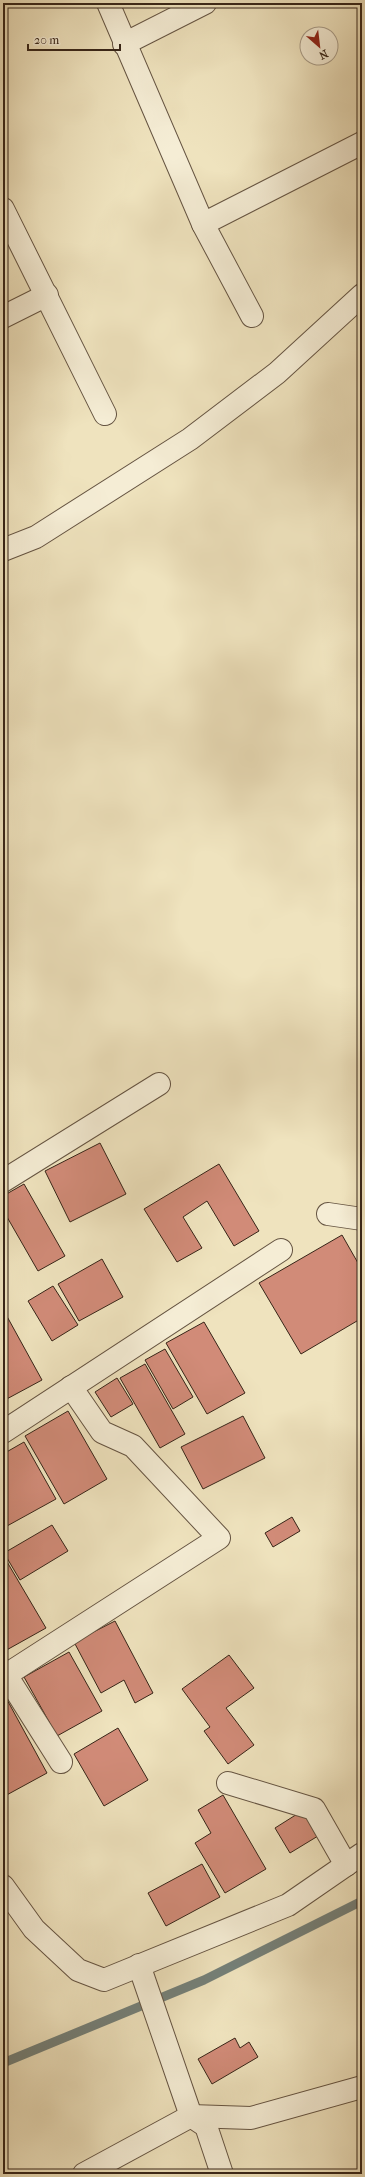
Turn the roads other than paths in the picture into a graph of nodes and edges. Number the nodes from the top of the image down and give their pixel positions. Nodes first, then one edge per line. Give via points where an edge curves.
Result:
1 (108, 3) edge
2 (205, 3) edge
3 (124, 44) junction
4 (362, 143) edge
5 (3, 209) edge
6 (204, 224) junction
7 (362, 294) edge
8 (47, 295) junction
9 (252, 316) dead end
10 (3, 317) edge
11 (105, 414) dead end
12 (3, 550) edge
13 (159, 1084) dead end
14 (3, 1181) edge
15 (328, 1214) dead end
16 (362, 1219) edge
17 (281, 1250) dead end
18 (71, 1387) junction
19 (3, 1432) edge
20 (4, 1676) edge
21 (60, 1762) dead end
22 (228, 1783) dead end
23 (354, 1859) edge
24 (3, 1886) edge
25 (139, 1965) junction
26 (362, 2088) edge
27 (191, 2116) junction
28 (84, 2174) edge
29 (222, 2174) edge

1 - 3 street
2 - 3 street
3 - 6 street
4 - 6 street
5 - 8 street
6 - 9 street
7 - 12 street via 277,373 190,439 36,537
8 - 10 street
8 - 11 street
13 - 14 street
15 - 16 street
17 - 18 street
18 - 19 street
18 - 20 street via 102,1432 133,1446 219,1538
20 - 21 street
22 - 23 street via 314,1809
23 - 25 street via 288,1904
24 - 25 street via 34,1929 78,1970 104,1980
25 - 27 street
26 - 27 street via 251,2118
27 - 28 street
27 - 29 street via 206,2126

